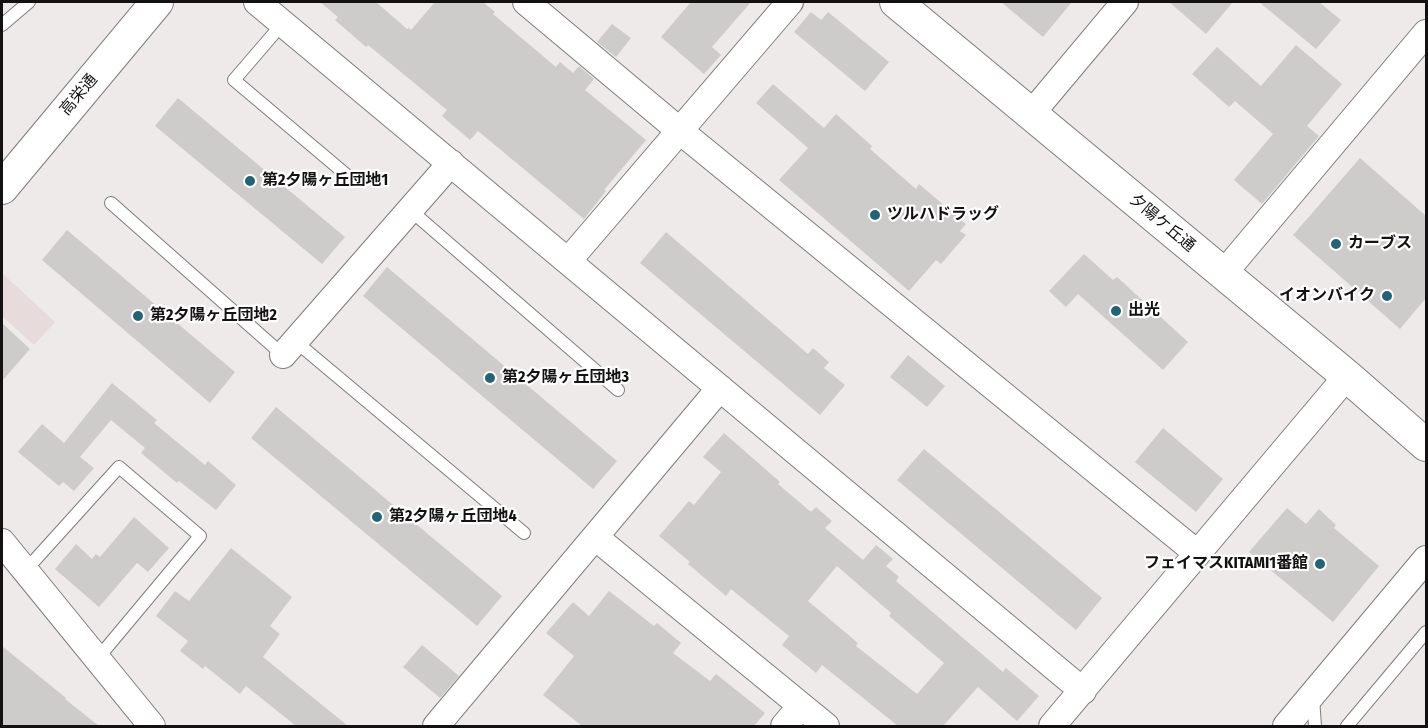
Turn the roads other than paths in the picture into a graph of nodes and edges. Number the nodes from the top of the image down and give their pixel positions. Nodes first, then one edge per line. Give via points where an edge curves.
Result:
1 (29, 2) edge
2 (157, 2) edge
3 (257, 2) edge
4 (526, 2) edge
5 (790, 2) edge
6 (896, 2) edge
7 (1125, 2) edge
8 (283, 23) junction
9 (2, 24) edge
10 (1426, 33) edge
11 (1031, 114) junction
12 (680, 131) junction
13 (451, 163) junction
14 (349, 177) dead end
15 (2, 188) edge
16 (111, 203) dead end
17 (409, 209) junction
18 (568, 261) junction
19 (1223, 274) junction
20 (289, 348) junction
21 (1347, 376) junction
22 (720, 388) junction
23 (618, 390) dead end
24 (1426, 445) edge
25 (524, 533) dead end
26 (595, 537) junction
27 (2, 542) edge
28 (1197, 553) junction
29 (1426, 559) edge
30 (26, 571) junction
31 (1426, 632) edge
32 (98, 658) junction
33 (1083, 691) junction
34 (1312, 694) junction
35 (801, 706) junction
36 (152, 726) edge
37 (436, 726) edge
38 (784, 726) edge
39 (826, 726) edge
40 (1052, 726) edge
41 (1286, 726) edge
42 (1315, 726) edge
43 (1347, 726) edge

1 - 9 lane
2 - 15 street, 高栄通
3 - 8 street
4 - 12 street
5 - 12 street
6 - 11 street, 夕陽ケ丘通
7 - 11 street
8 - 13 street
8 - 14 lane via 234,80
10 - 19 street
11 - 19 street, 夕陽ケ丘通
12 - 18 street
12 - 28 street
13 - 17 street
13 - 18 street
16 - 20 lane
17 - 20 street
17 - 23 lane
18 - 22 street
19 - 21 street, 夕陽ケ丘通
20 - 25 lane
21 - 24 street, 夕陽ケ丘通
21 - 28 street
22 - 26 street
22 - 33 street
26 - 35 street
26 - 37 street
27 - 30 street
28 - 33 street
29 - 34 street
30 - 32 street
30 - 32 lane via 118,467 200,536
31 - 43 lane
32 - 36 street
33 - 40 street
34 - 41 street
34 - 42 lane
35 - 38 street
35 - 39 street

